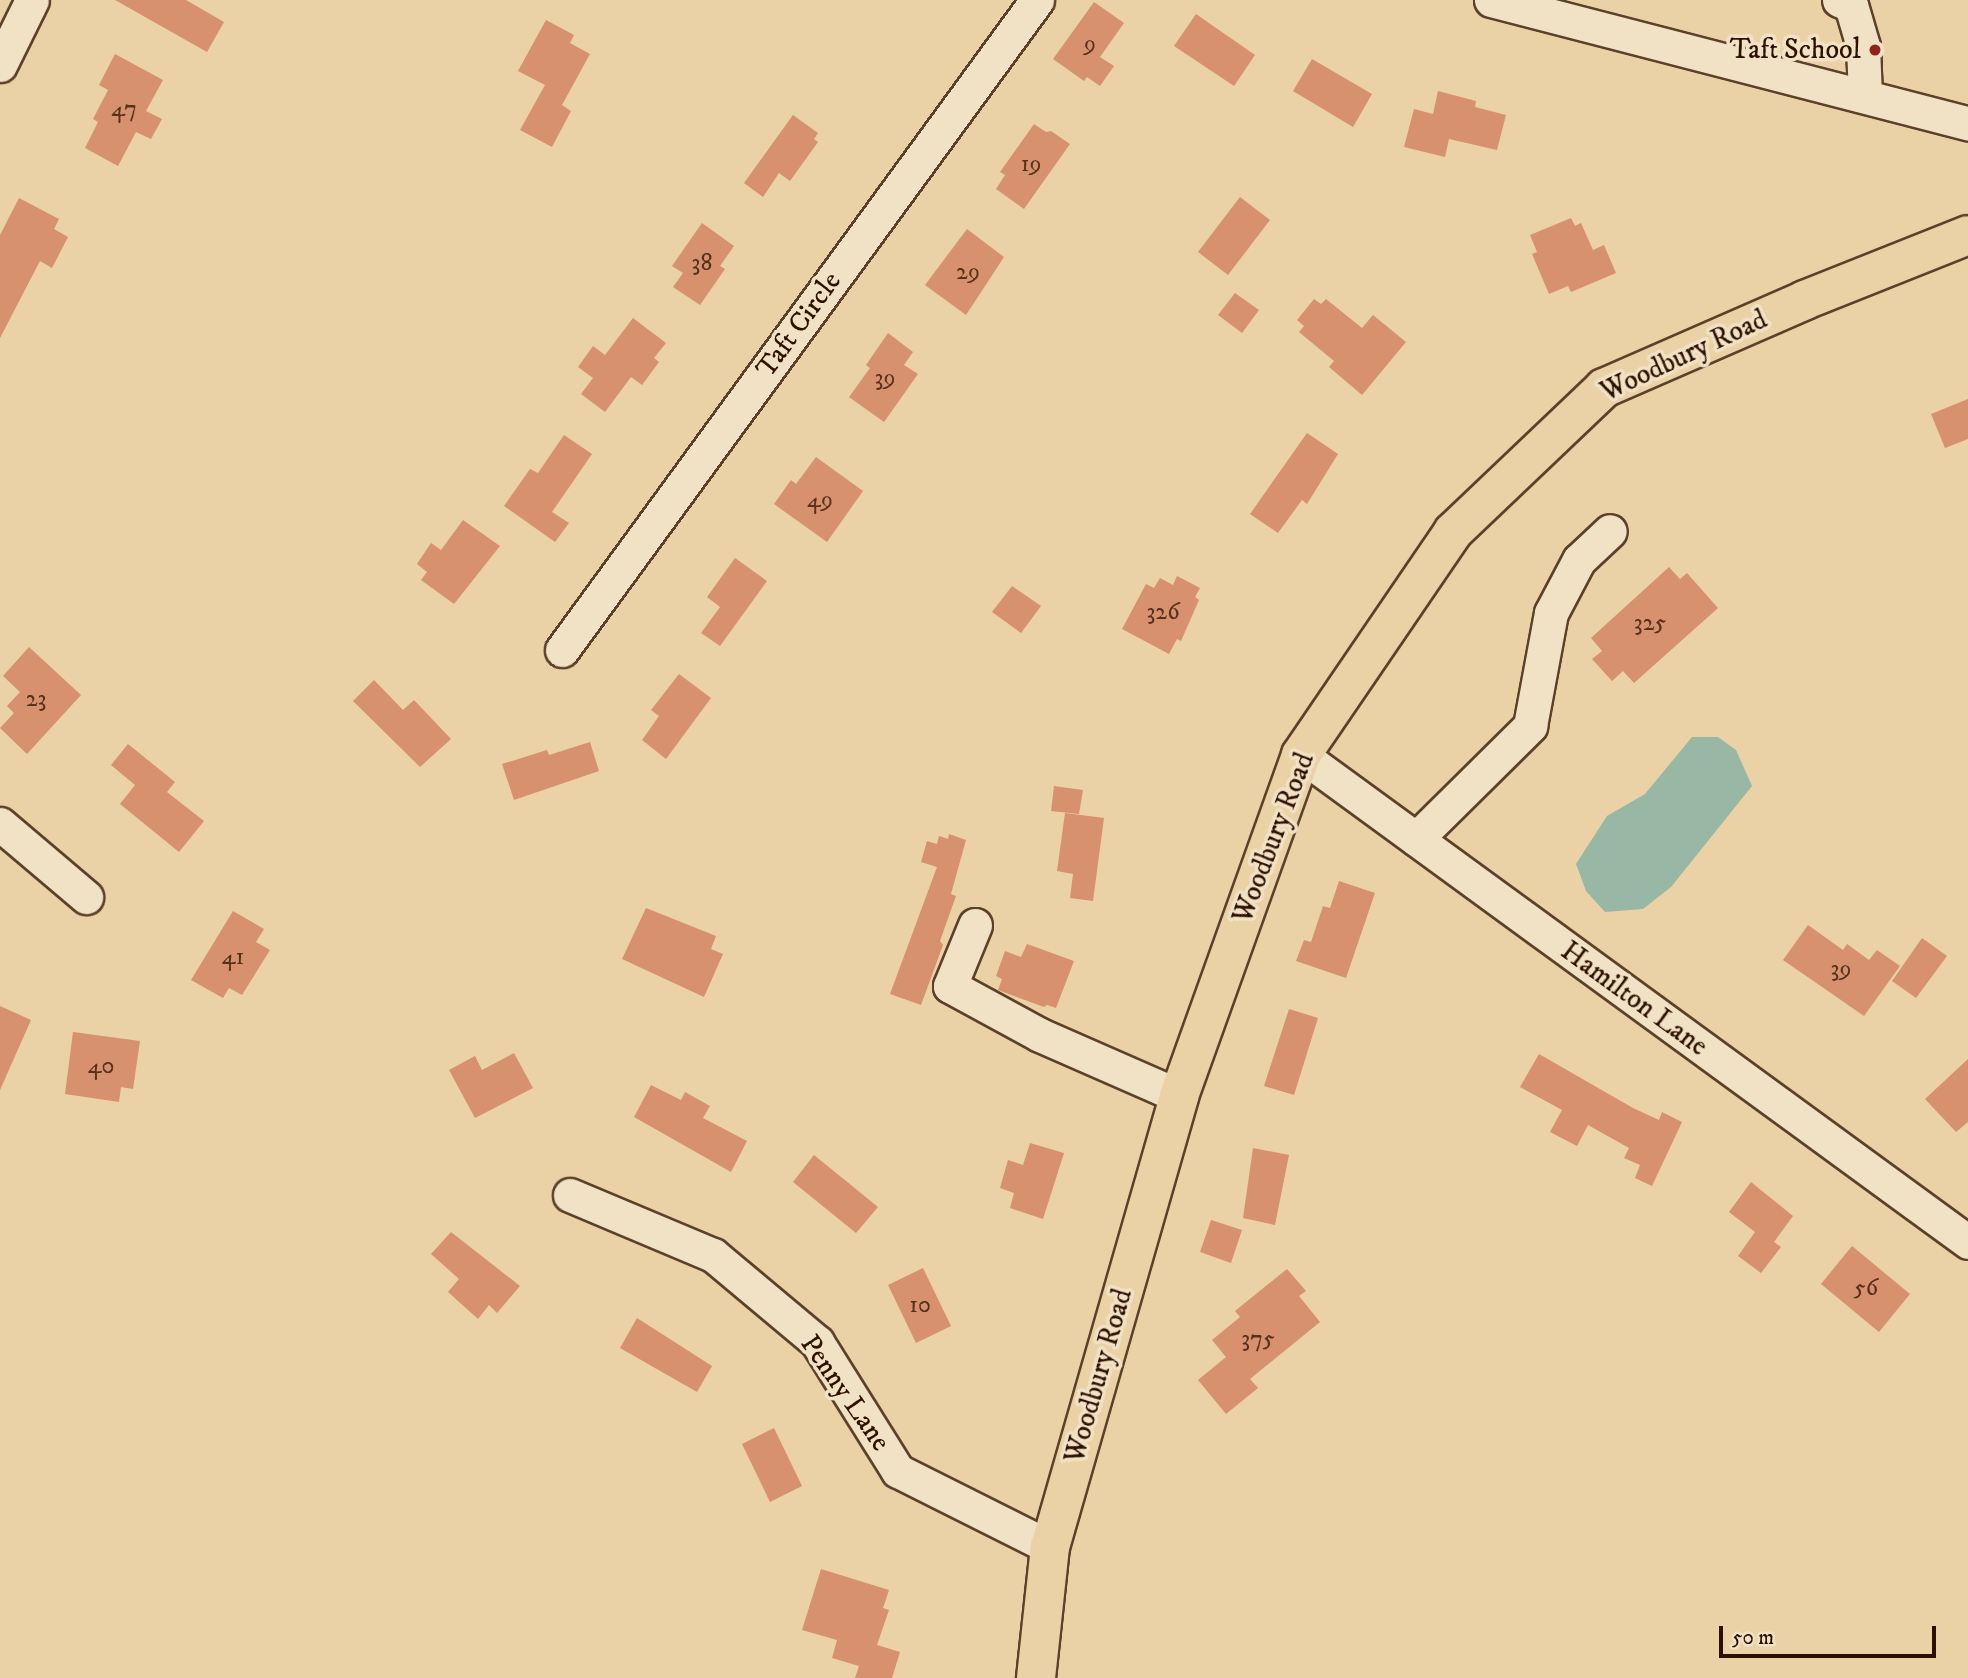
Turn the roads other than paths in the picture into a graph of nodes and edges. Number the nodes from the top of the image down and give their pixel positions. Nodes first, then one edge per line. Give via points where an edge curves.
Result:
1 (32, 0) edge
2 (1037, 0) edge
3 (1491, 0) edge
4 (1839, 0) edge
5 (0, 65) edge
6 (1865, 96) junction
7 (1968, 123) edge
8 (1968, 235) edge
9 (1610, 531) dead end
10 (562, 650) dead end
11 (1301, 755) junction
12 (0, 824) edge
13 (1416, 839) junction
14 (86, 897) dead end
15 (975, 925) dead end
16 (1179, 1096) junction
17 (570, 1195) dead end
18 (1968, 1242) edge
19 (1050, 1547) junction
20 (1037, 1678) edge

1 - 5 street
2 - 10 street, Taft Circle
3 - 6 street
4 - 6 street via 1851,5 1863,46
6 - 7 street
8 - 11 main road, Woodbury Road via 1604,388 1453,532
9 - 13 street via 1579,560 1551,612 1530,726
11 - 13 street, Hamilton Lane
11 - 16 main road, Woodbury Road
12 - 14 street
13 - 18 street, Hamilton Lane
15 - 16 street via 950,986 1040,1035
16 - 19 main road, Woodbury Road
17 - 19 street, Penny Lane via 713,1255 817,1342 898,1472
19 - 20 main road, Woodbury Road

